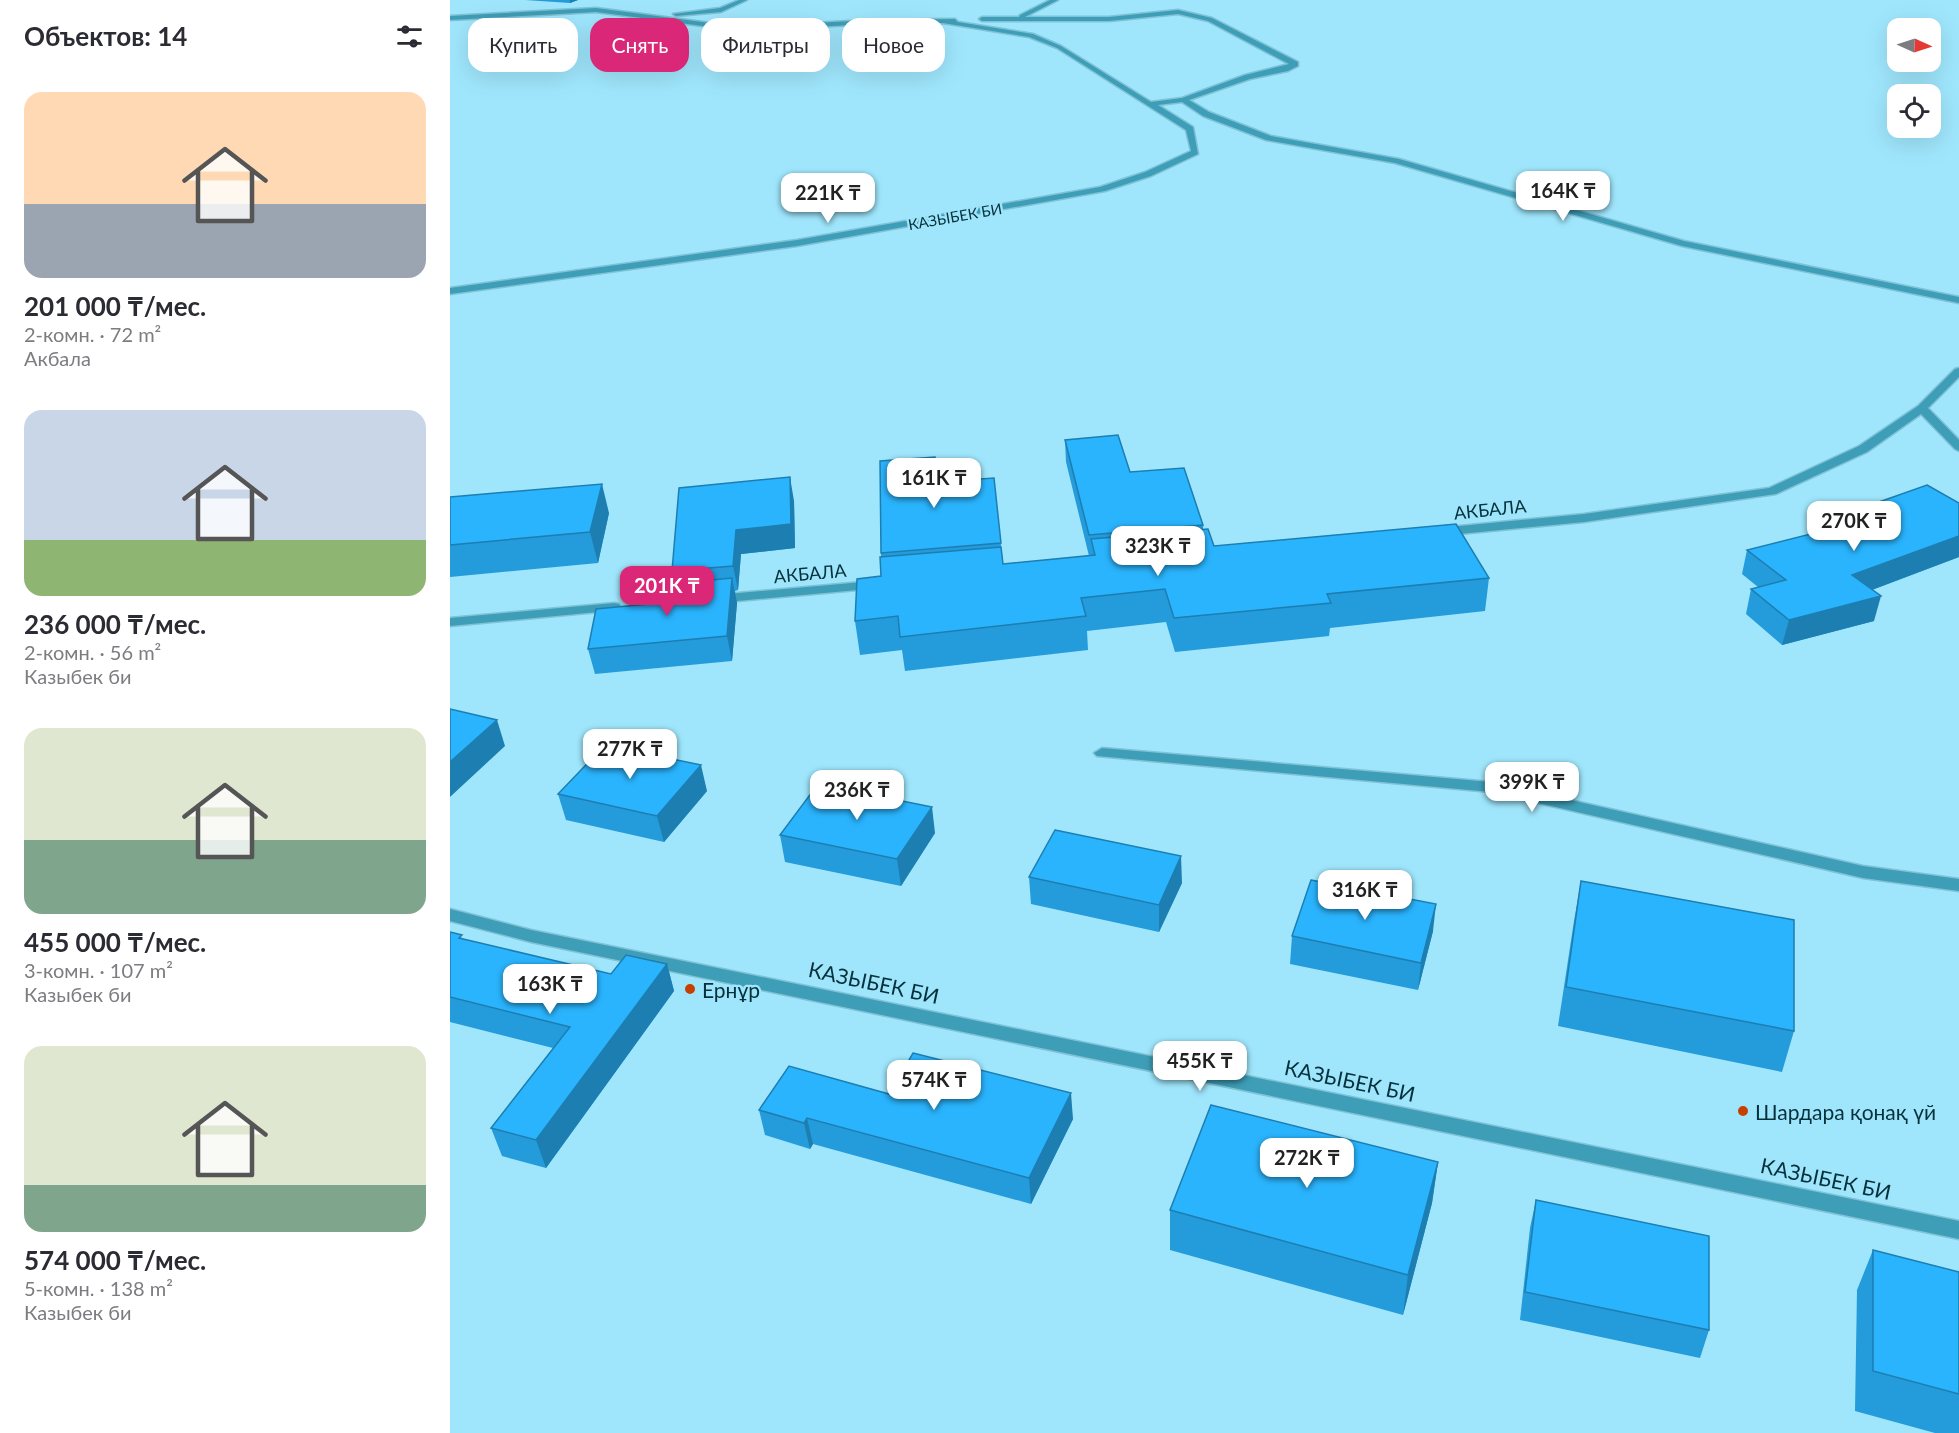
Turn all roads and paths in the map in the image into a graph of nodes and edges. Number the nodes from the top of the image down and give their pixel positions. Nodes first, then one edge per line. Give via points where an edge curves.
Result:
1 (744, 0) edge
2 (1055, 0) edge
3 (607, 5) dead end
4 (596, 10) junction
5 (640, 15) junction
6 (1019, 17) junction
7 (450, 18) edge
8 (946, 22) junction
9 (1183, 100) junction
10 (1150, 104) junction
11 (450, 291) edge
12 (1959, 300) edge
13 (1959, 371) edge
14 (1922, 408) junction
15 (1959, 447) edge
16 (1430, 533) edge
17 (890, 584) edge
18 (700, 600) edge
19 (629, 606) edge
20 (450, 622) edge
21 (1102, 753) dead end
22 (1959, 885) edge
23 (450, 915) edge
24 (1959, 1230) edge

1 - 5 street via 708,12
2 - 6 street
3 - 4 street
4 - 5 street
4 - 7 street
5 - 8 street via 758,28
6 - 8 street
6 - 9 street via 1067,20 1192,14 1210,19 1295,64
8 - 10 street via 1031,34
9 - 10 street
9 - 12 street via 1206,114 1269,138 1396,161 1682,243
10 - 11 street, КАЗЫБЕК БИ via 1190,129 1195,152 1148,174 1102,189 797,243
13 - 14 street, АКБАЛА
14 - 15 street
14 - 16 street, АКБАЛА via 1863,449 1772,491 1584,518
17 - 18 street, АКБАЛА
19 - 20 street
21 - 22 street via 1491,787 1863,872
23 - 24 street, КАЗЫБЕК БИ via 531,936

